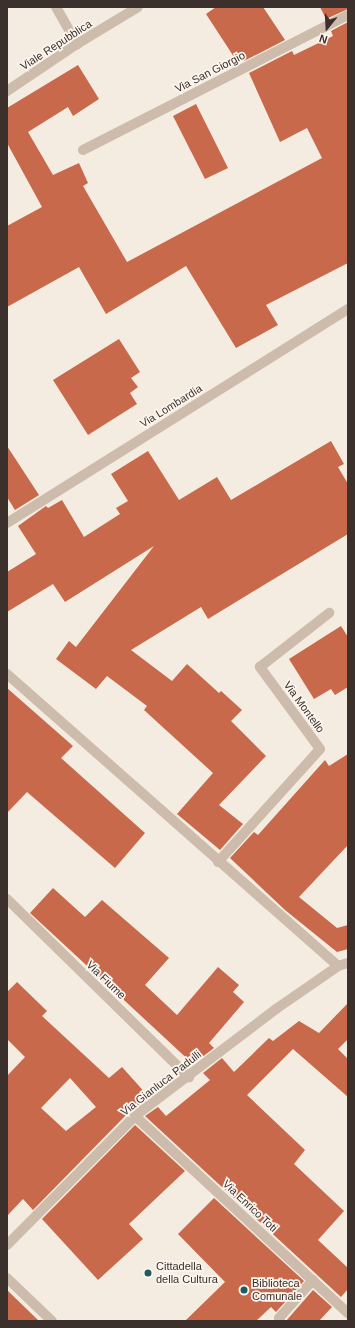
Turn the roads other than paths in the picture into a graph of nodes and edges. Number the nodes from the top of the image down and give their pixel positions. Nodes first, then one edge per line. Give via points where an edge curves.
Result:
1 (56, 7) edge
2 (138, 7) edge
3 (348, 15) edge
4 (77, 44) junction
5 (7, 91) edge
6 (83, 150) dead end
7 (348, 309) edge
8 (7, 523) edge
9 (329, 613) dead end
10 (7, 674) edge
11 (218, 862) junction
12 (7, 899) edge
13 (348, 963) edge
14 (338, 966) junction
15 (189, 1077) junction
16 (135, 1116) junction
17 (7, 1245) edge
18 (7, 1278) edge
19 (313, 1280) junction
20 (348, 1313) edge
21 (280, 1319) edge
22 (52, 1321) edge

1 - 4 street
2 - 4 street, Viale Repubblica
3 - 6 street, Via San Giorgio
4 - 5 street, Viale Repubblica
7 - 8 street, Via Lombardia
9 - 11 street, Via Montello via 260,667 320,749
10 - 11 street
11 - 14 street
12 - 15 street, Via Fiume
13 - 14 street, Via Gianluca Padulli
14 - 15 street, Via Gianluca Padulli via 276,1009
15 - 16 street, Via Gianluca Padulli
16 - 17 street, Via Gianluca Padulli
16 - 19 street, Via Enrico Toti
18 - 22 street
19 - 20 street, Via Enrico Toti
19 - 21 street

